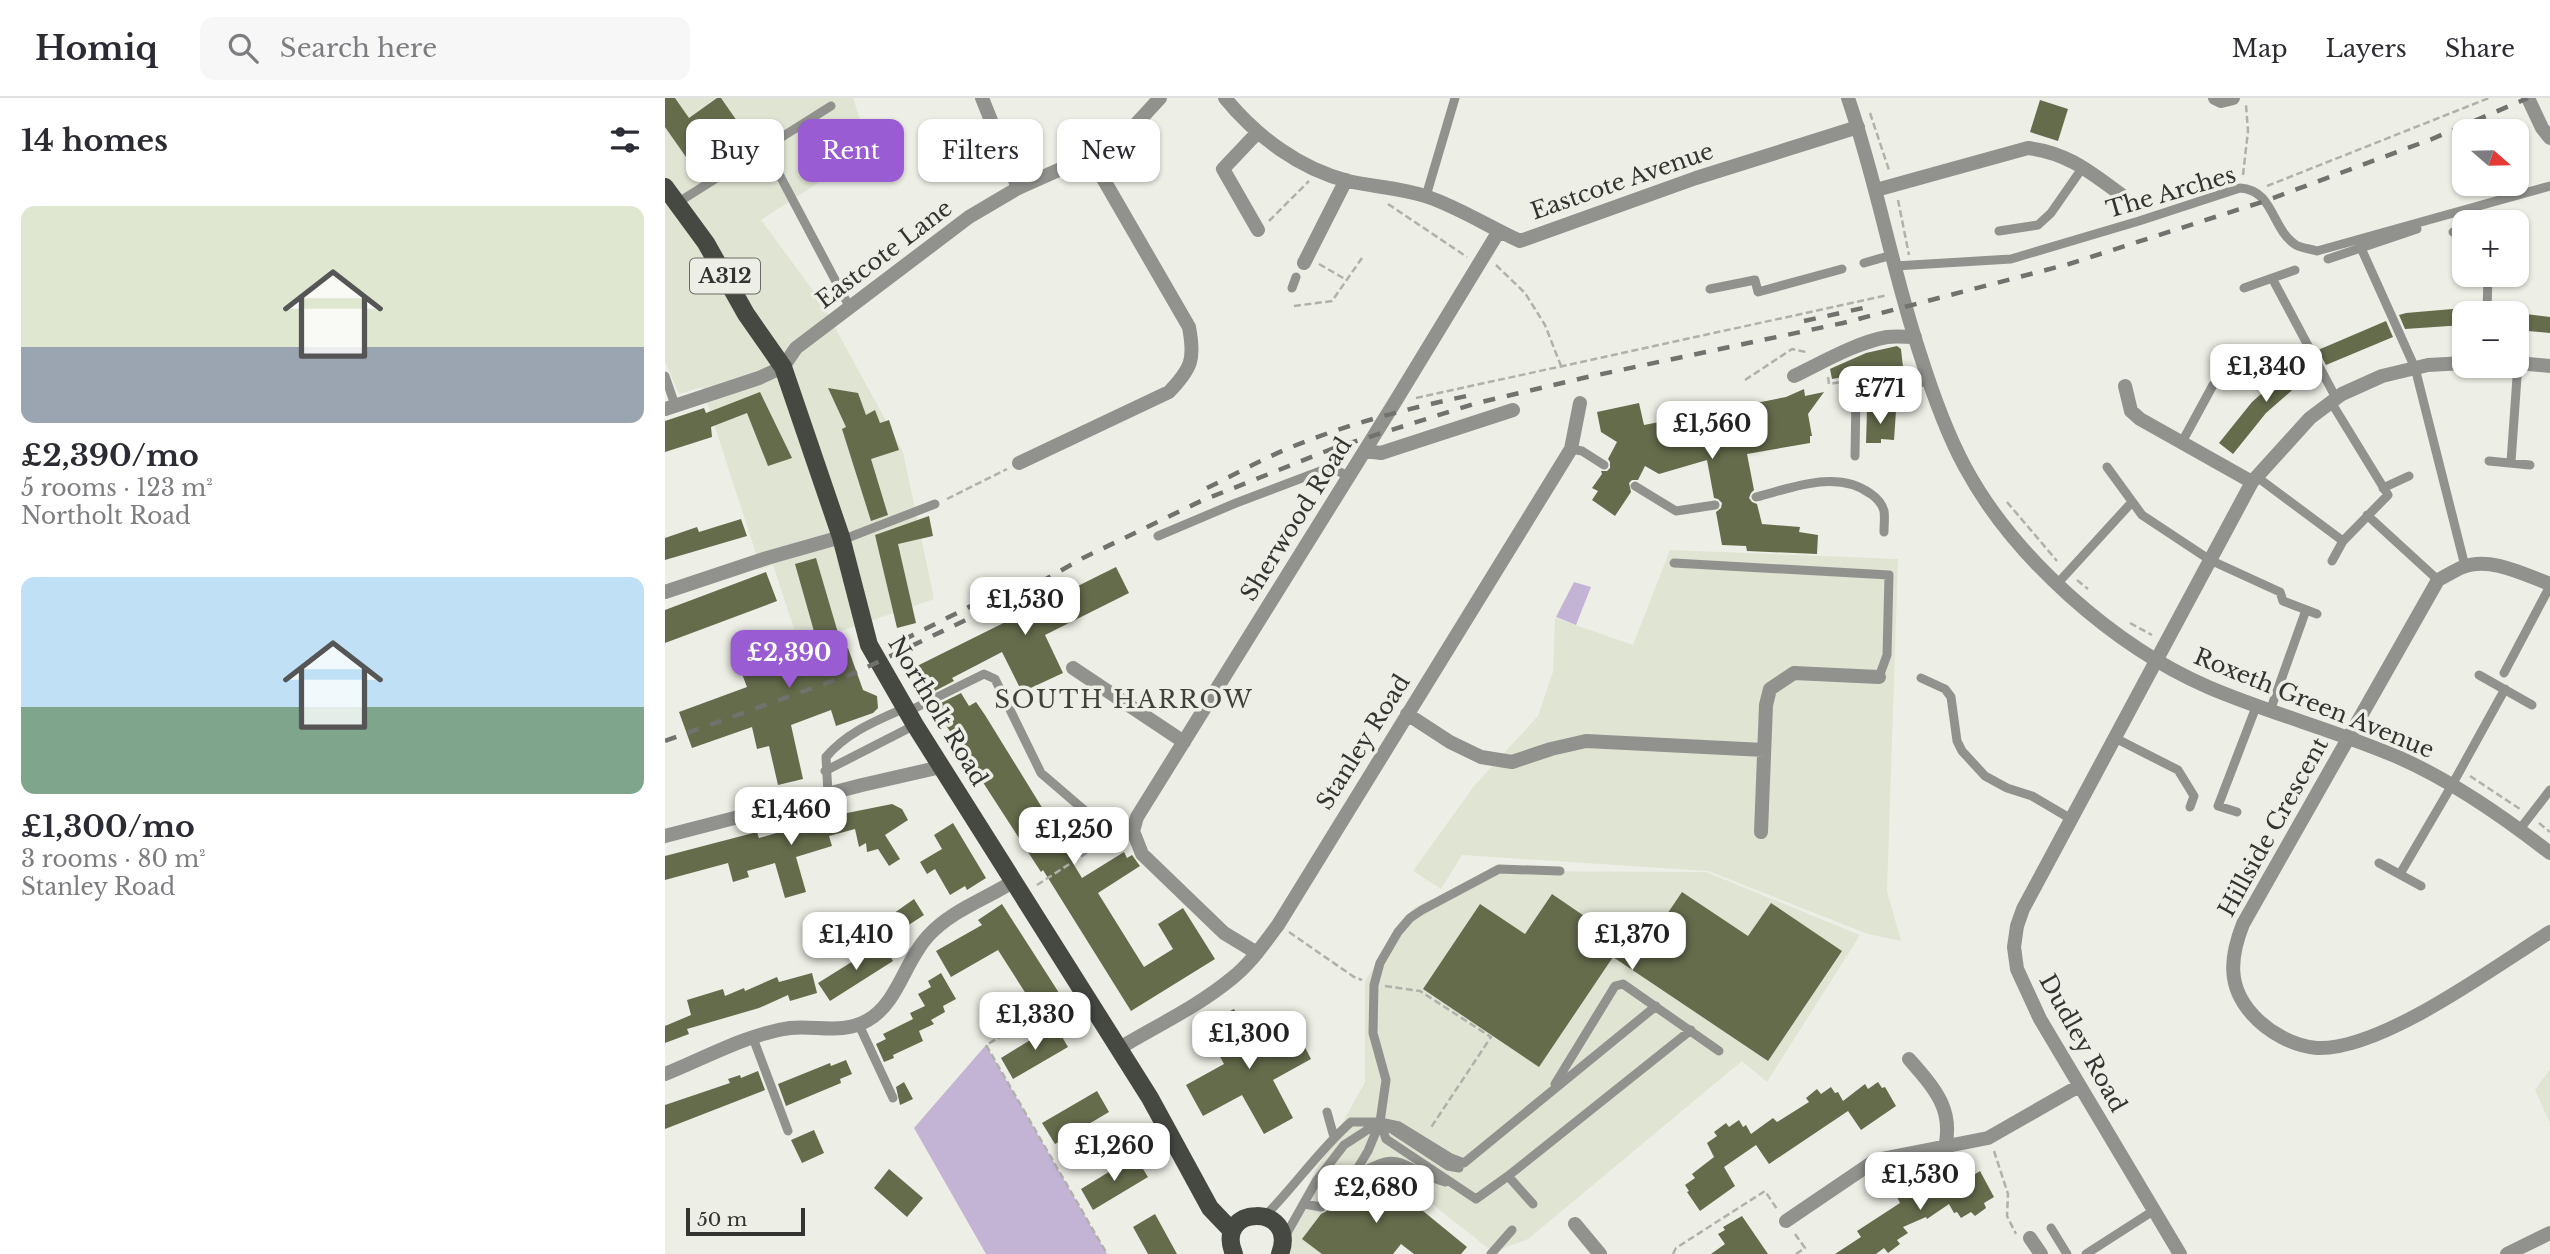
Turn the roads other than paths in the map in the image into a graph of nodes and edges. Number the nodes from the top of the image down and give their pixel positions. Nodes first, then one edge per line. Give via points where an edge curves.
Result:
1 (982, 98) edge
2 (1160, 98) edge
3 (1225, 98) edge
4 (1455, 98) edge
5 (1848, 98) edge
6 (2215, 98) edge
7 (2233, 98) edge
8 (2528, 98) edge
9 (831, 106) dead end
10 (1141, 119) edge
11 (1858, 127) junction
12 (1258, 132) junction
13 (2550, 138) edge
14 (2083, 167) junction
15 (1057, 171) edge
16 (1346, 180) junction
17 (783, 182) edge
18 (1105, 182) edge
19 (2550, 186) edge
20 (665, 187) edge
21 (1018, 188) junction
22 (1877, 190) junction
23 (1426, 196) junction
24 (2123, 197) dead end
25 (671, 208) edge
26 (2417, 229) dead end
27 (1258, 230) road end
28 (1499, 231) junction
29 (1999, 231) dead end
30 (2361, 248) junction
31 (2328, 259) dead end
32 (1305, 260) road end
33 (1894, 260) junction
34 (1864, 263) dead end
35 (1842, 269) dead end
36 (2295, 270) dead end
37 (1296, 277) dead end
38 (2271, 278) junction
39 (1292, 288) dead end
40 (2244, 288) dead end
41 (1710, 289) dead end
42 (850, 308) junction
43 (1915, 337) junction
44 (2452, 364) edge
45 (2529, 364) edge
46 (2550, 366) edge
47 (783, 367) junction
48 (2415, 368) junction
49 (1926, 374) junction
50 (665, 376) edge
51 (1794, 376) dead end
52 (2516, 378) edge
53 (2213, 385) dead end
54 (2125, 386) dead end
55 (2334, 400) junction
56 (1580, 403) dead end
57 (670, 407) edge
58 (1513, 411) dead end
59 (2182, 442) junction
60 (1571, 449) junction
61 (1365, 451) junction
62 (1855, 456) dead end
63 (2489, 461) dead end
64 (2511, 462) junction
65 (1019, 463) road end
66 (1604, 465) dead end
67 (2530, 465) dead end
68 (2107, 467) dead end
69 (2409, 476) dead end
70 (1349, 477) junction
71 (2254, 480) junction
72 (1635, 486) dead end
73 (2383, 488) junction
74 (1756, 496) dead end
75 (2132, 502) junction
76 (935, 504) road end
77 (1715, 505) dead end
78 (2367, 515) junction
79 (1884, 532) dead end
80 (1158, 536) dead end
81 (842, 539) junction
82 (2343, 541) junction
83 (2210, 561) junction
84 (2332, 561) dead end
85 (1674, 563) dead end
86 (2465, 566) junction
87 (2438, 580) junction
88 (2057, 584) junction
89 (2550, 585) edge
90 (665, 592) edge
91 (2306, 610) junction
92 (2317, 614) dead end
93 (2157, 660) junction
94 (1073, 668) dead end
95 (2504, 673) dead end
96 (2479, 675) dead end
97 (1879, 677) joint
98 (1921, 678) dead end
99 (2505, 690) junction
100 (2532, 705) dead end
101 (2256, 707) junction
102 (2270, 712) junction
103 (1407, 714) junction
104 (909, 715) junction
105 (2348, 737) junction
106 (2115, 738) junction
107 (1184, 741) junction
108 (1764, 750) junction
109 (941, 766) junction
110 (825, 771) junction
111 (2452, 785) junction
112 (2550, 790) edge
113 (828, 794) junction
114 (2190, 807) dead end
115 (2237, 812) dead end
116 (2071, 819) junction
117 (2520, 829) junction
118 (1133, 831) junction
119 (1761, 832) dead end
120 (665, 836) edge
121 (2550, 853) edge
122 (2379, 863) dead end
123 (1560, 871) dead end
124 (2400, 874) junction
125 (2421, 886) dead end
126 (1018, 888) junction
127 (2550, 932) edge
128 (1257, 953) junction
129 (1656, 1006) junction
130 (859, 1025) junction
131 (1691, 1030) junction
132 (753, 1038) junction
133 (1118, 1049) junction
134 (1719, 1051) dead end
135 (1909, 1059) dead end
136 (665, 1074) edge
137 (2079, 1086) junction
138 (1551, 1092) junction
139 (893, 1098) dead end
140 (1327, 1112) dead end
141 (1380, 1122) junction
142 (788, 1131) dead end
143 (1335, 1136) junction
144 (1945, 1148) junction
145 (1462, 1166) junction
146 (1508, 1176) junction
147 (1454, 1184) junction
148 (1304, 1204) junction
149 (1532, 1204) dead end
150 (1321, 1207) dead end
151 (2153, 1211) junction
152 (1265, 1216) junction
153 (1786, 1221) road end
154 (1575, 1224) dead end
155 (2051, 1228) dead end
156 (1512, 1230) dead end
157 (1232, 1231) junction
158 (2550, 1233) edge
159 (2030, 1238) road end
160 (1281, 1247) edge
161 (1234, 1254) edge
162 (1491, 1254) edge
163 (1600, 1254) edge
164 (2041, 1254) edge
165 (2067, 1254) edge
166 (2085, 1254) edge
167 (2180, 1254) edge
168 (2507, 1254) edge

1 - 21 street
2 - 10 street, Eastcote Lane
3 - 12 street, Eastcote Avenue
4 - 23 lane
5 - 11 street, Roxeth Green Avenue
6 - 7 street
8 - 13 street
9 - 25 lane
11 - 22 street, Roxeth Green Avenue
11 - 28 street, Eastcote Avenue via 1520,241
12 - 16 street, Eastcote Avenue via 1288,155
12 - 27 street via 1223,169
14 - 22 street via 2049,150 2028,148
14 - 24 street
14 - 29 lane via 2038,225
15 - 21 street, Eastcote Lane
16 - 23 street, Eastcote Avenue
16 - 32 street
17 - 42 lane
18 - 65 street via 1189,327 1193,350 1186,375 1169,391
19 - 33 lane, The Arches via 2318,250 2296,245 2280,228 2271,207 2255,191 2240,188 2011,259
20 - 25 main road, Northolt Road / A312
21 - 42 street, Eastcote Lane via 969,217
22 - 33 street, Roxeth Green Avenue
23 - 28 street, Eastcote Avenue
25 - 47 main road, Northolt Road / A312 via 706,243
26 - 30 lane
28 - 61 street, Sherwood Road
30 - 31 lane
30 - 48 lane
33 - 34 lane, The Arches
33 - 43 street, Roxeth Green Avenue
35 - 41 lane via 1758,292 1755,280
36 - 38 lane
37 - 39 lane
38 - 40 lane
38 - 55 lane
42 - 47 street, Eastcote Lane via 796,348
43 - 49 street, Roxeth Green Avenue
43 - 51 street via 1888,337
44 - 48 street, Dudley Road
45 - 46 street
47 - 57 street
47 - 81 main road, Northolt Road / A312
48 - 55 street, Dudley Road via 2382,376
48 - 86 lane
49 - 62 lane via 1856,394
49 - 88 street, Roxeth Green Avenue via 1965,468 2000,520
50 - 57 lane
52 - 64 lane
53 - 59 lane
54 - 59 street via 2131,411
55 - 71 street, Dudley Road via 2302,426
55 - 73 lane
56 - 60 street, Stanley Road
58 - 61 street via 1381,453
59 - 71 street
60 - 66 lane
60 - 103 street, Stanley Road
61 - 70 street, Sherwood Road
63 - 64 lane
64 - 67 lane
68 - 75 lane
69 - 73 lane
70 - 80 lane via 1331,467
70 - 107 street, Sherwood Road
71 - 82 lane
71 - 83 street, Dudley Road
72 - 77 lane via 1676,512
73 - 78 lane via 2388,495
74 - 79 lane via 1816,482 1850,484 1870,493 1881,505
75 - 83 lane via 2142,515
75 - 88 lane
76 - 81 lane
78 - 82 lane
78 - 87 lane
81 - 90 street
81 - 104 main road, Northolt Road / A312 via 868,642
82 - 84 lane
83 - 91 lane via 2280,592 2283,601
83 - 93 street, Dudley Road
85 - 97 lane via 1889,575 1887,655
86 - 87 street
86 - 89 street via 2507,568
87 - 105 street, Hillside Crescent
88 - 93 street, Roxeth Green Avenue via 2092,615
89 - 95 lane
91 - 92 lane
91 - 102 lane
93 - 101 street, Roxeth Green Avenue
93 - 106 street, Dudley Road
94 - 107 street
96 - 99 lane
97 - 108 street via 1794,673 1770,689
98 - 116 lane via 1945,689 1951,697 1957,741 1985,776
99 - 100 lane
99 - 111 lane
101 - 102 street, Roxeth Green Avenue
101 - 115 lane via 2218,806
102 - 105 street, Roxeth Green Avenue
103 - 108 street via 1481,757 1513,762 1586,741
103 - 128 street, Stanley Road
104 - 109 main road, Northolt Road / A312
104 - 110 lane
104 - 110 lane via 869,724 839,741 826,757
104 - 118 lane via 984,674 995,679 1041,773 1117,834
105 - 111 street, Roxeth Green Avenue
105 - 127 street, Hillside Crescent via 2234,948 2234,983 2259,1022 2290,1041 2314,1048 2357,1042 2437,1003
106 - 114 lane via 2178,770 2194,796
106 - 116 street, Dudley Road
107 - 118 street, Sherwood Road
108 - 119 street
109 - 113 street
109 - 126 main road, Northolt Road / A312
110 - 113 lane
111 - 117 street, Roxeth Green Avenue
111 - 124 lane
112 - 117 lane
113 - 120 street
116 - 137 street, Dudley Road via 2023,909 2014,947 2024,988
117 - 121 street, Roxeth Green Avenue
118 - 128 street via 1142,854 1224,933
122 - 124 lane
123 - 141 lane via 1499,869 1422,910 1394,939 1374,985 1373,1032 1386,1080
124 - 125 lane
126 - 130 street via 948,918 928,936 878,1014
126 - 133 main road, Northolt Road / A312
128 - 133 street, Stanley Road via 1202,1001
129 - 131 lane
129 - 138 lane
129 - 138 lane via 1623,984 1615,986
130 - 132 street via 789,1028
130 - 139 lane
131 - 134 lane
131 - 146 lane
132 - 136 street
132 - 142 lane
133 - 157 main road, Northolt Road / A312 via 1210,1208
135 - 144 street via 1947,1114
137 - 144 street via 1988,1138
137 - 151 street, Dudley Road
138 - 145 lane
140 - 143 lane
141 - 143 lane via 1351,1122
141 - 145 lane via 1399,1126
141 - 145 lane via 1448,1166
141 - 147 lane via 1386,1139
141 - 147 lane via 1350,1179 1375,1164 1393,1160
141 - 148 lane via 1344,1145
143 - 152 lane
144 - 153 street via 1876,1160
145 - 147 lane
146 - 147 lane via 1476,1199
146 - 149 lane
148 - 150 lane
148 - 160 lane
151 - 166 lane
151 - 167 street, Dudley Road
152 - 157 main road via 1245,1218
152 - 160 main road via 1280,1229
154 - 163 street
155 - 165 lane
156 - 162 lane
157 - 161 main road
158 - 168 street
159 - 164 street

